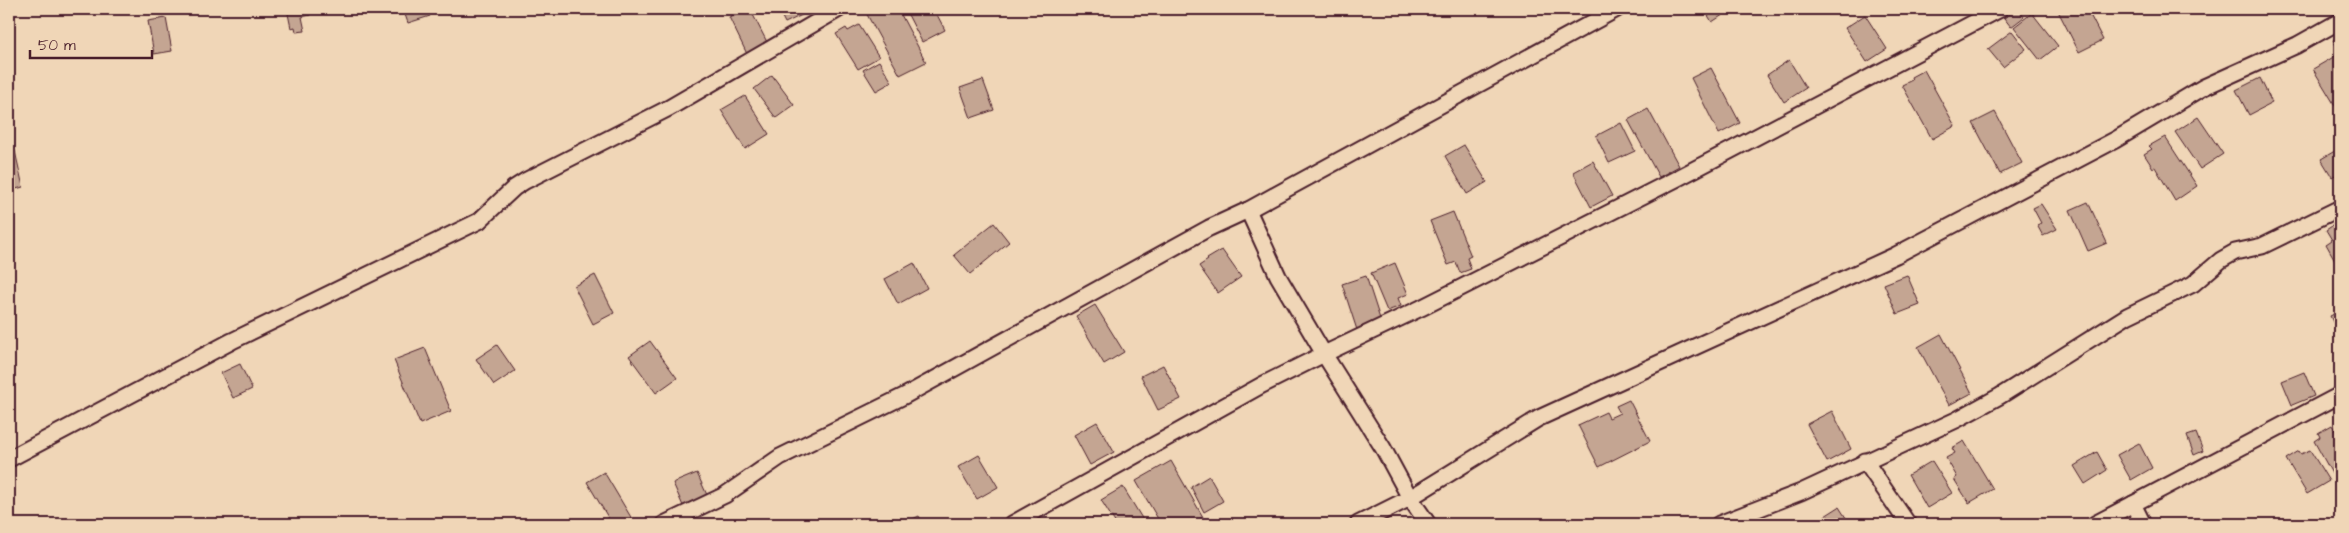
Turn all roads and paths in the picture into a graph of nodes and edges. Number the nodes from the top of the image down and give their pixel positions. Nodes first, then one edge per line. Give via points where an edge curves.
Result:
1 (839, 9) edge
2 (1617, 9) edge
3 (2000, 9) edge
4 (2340, 21) edge
5 (2340, 208) edge
6 (1248, 210) junction
7 (1324, 354) junction
8 (2340, 395) edge
9 (9, 459) edge
10 (1865, 461) junction
11 (1410, 498) junction
12 (2133, 504) junction
13 (664, 524) edge
14 (1012, 524) edge
15 (1358, 524) edge
16 (1428, 524) edge
17 (1719, 524) edge
18 (1908, 524) edge
19 (2095, 524) edge
20 (2143, 524) edge

1 - 9 street via 669,108 525,181 479,221 232,342
2 - 6 street
3 - 7 street via 1422,308
4 - 11 street via 2297,45 2204,87 2115,140 1896,255 1539,418
5 - 10 street via 2262,246 2235,252 2193,284 2127,316 2000,396 1956,420
6 - 7 street via 1278,276
6 - 13 street via 1209,228 906,395 780,457 725,495
7 - 11 street
7 - 14 street
8 - 12 street
10 - 17 street via 1801,492
10 - 18 street
11 - 15 street
11 - 16 street
12 - 19 street
12 - 20 street

